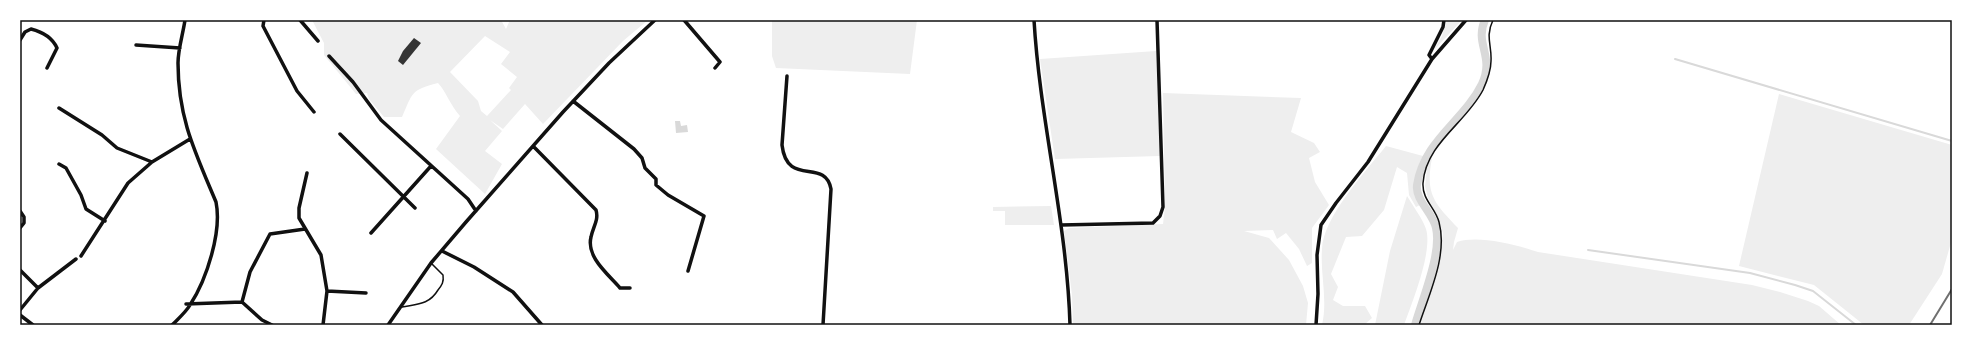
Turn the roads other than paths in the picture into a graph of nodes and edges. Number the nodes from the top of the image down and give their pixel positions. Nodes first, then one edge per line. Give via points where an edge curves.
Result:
1 (185, 20) edge
2 (264, 20) edge
3 (300, 20) edge
4 (655, 20) edge
5 (684, 20) edge
6 (1034, 20) edge
7 (1157, 20) edge
8 (1444, 20) edge
9 (1466, 20) edge
10 (20, 40) edge
11 (318, 41) dead end
12 (136, 45) dead end
13 (180, 48) junction
14 (329, 56) dead end
15 (1432, 59) junction
16 (47, 68) dead end
17 (715, 68) dead end
18 (786, 76) dead end
19 (573, 101) junction
20 (59, 108) dead end
21 (314, 112) dead end
22 (340, 134) dead end
23 (190, 139) junction
24 (533, 146) junction
25 (152, 162) junction
26 (59, 164) dead end
27 (431, 166) junction
28 (307, 173) dead end
29 (405, 197) junction
30 (415, 208) dead end
31 (20, 211) edge
32 (476, 211) junction
33 (105, 221) junction
34 (1061, 225) junction
35 (20, 228) edge
36 (305, 229) junction
37 (371, 233) dead end
38 (442, 251) junction
39 (81, 256) dead end
40 (76, 259) dead end
41 (431, 264) junction
42 (20, 270) edge
43 (688, 271) dead end
44 (38, 288) junction
45 (630, 288) dead end
46 (327, 291) junction
47 (366, 293) dead end
48 (242, 302) junction
49 (186, 304) dead end
50 (190, 305) junction
51 (400, 307) junction
52 (20, 310) edge
53 (20, 314) edge
54 (33, 325) edge
55 (172, 325) edge
56 (272, 325) edge
57 (323, 325) edge
58 (388, 325) edge
59 (542, 325) edge
60 (823, 325) edge
61 (1070, 325) edge
62 (1316, 325) edge

1 - 13 street
2 - 21 street via 263,26 297,91
3 - 11 street
4 - 19 street
5 - 17 street via 720,62
6 - 34 street
7 - 34 street via 1163,207 1160,216 1153,222
8 - 15 street via 1429,55
9 - 15 street
10 - 16 street via 25,32 31,29 53,40 57,48
12 - 13 street
13 - 23 street via 180,101
14 - 27 street via 353,82 381,120
15 - 62 street via 1368,162 1322,225 1317,255
18 - 60 street via 782,145 786,162 798,170 820,173 830,183
19 - 24 street
19 - 43 street via 634,149 642,158 645,168 656,179 656,185 704,216
20 - 25 street via 102,134 117,148
22 - 29 street
23 - 25 street
23 - 50 street via 216,202 218,213 217,233 208,267
24 - 32 street
24 - 45 street via 596,210 598,217 590,239 590,250 620,288
25 - 33 street via 128,183
26 - 33 street via 66,168 86,208
27 - 29 street
27 - 32 street via 468,199
28 - 36 street via 298,208
29 - 30 street
29 - 37 street
31 - 35 street via 24,223
32 - 38 street
33 - 39 street
34 - 61 street
36 - 46 street via 321,255
36 - 48 street via 270,234 250,272
38 - 41 street
38 - 59 street via 474,267 513,292
40 - 44 street
41 - 51 street
41 - 51 lane via 443,275 443,283 436,295 426,303
42 - 44 street
44 - 52 street
46 - 47 street
46 - 57 street
48 - 50 street
48 - 56 street via 262,320
49 - 50 street
50 - 55 street
51 - 58 street
53 - 54 street

